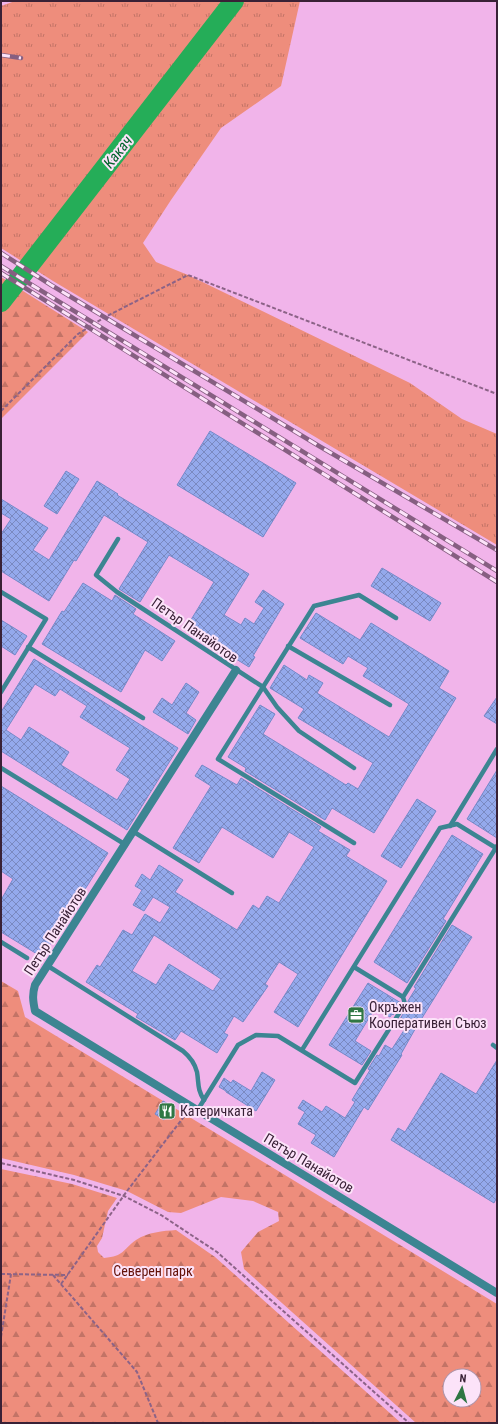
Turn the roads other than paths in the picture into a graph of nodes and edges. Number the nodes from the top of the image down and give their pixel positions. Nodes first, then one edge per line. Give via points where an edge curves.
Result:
1 (118, 539) dead end
2 (1, 592) edge
3 (396, 618) dead end
4 (288, 646) junction
5 (28, 647) junction
6 (236, 670) junction
7 (263, 687) junction
8 (1, 692) edge
9 (390, 705) dead end
10 (143, 718) dead end
11 (497, 749) edge
12 (1, 768) edge
13 (354, 768) dead end
14 (450, 826) junction
15 (134, 832) junction
16 (354, 843) dead end
17 (126, 845) junction
18 (496, 847) edge
19 (232, 893) dead end
20 (1, 942) edge
21 (28, 958) dead end
22 (48, 966) junction
23 (354, 967) junction
24 (403, 997) junction
25 (302, 1050) junction
26 (204, 1100) junction
27 (194, 1109) junction
28 (497, 1293) edge

1 - 6 lane, Петър Панайотов via 96,575 117,592
2 - 5 lane via 46,619
3 - 4 lane via 359,595 314,606
4 - 7 lane
4 - 9 lane
5 - 8 lane
5 - 10 lane
6 - 7 lane
6 - 15 street, Петър Панайотов
7 - 13 lane via 299,731
7 - 16 lane via 218,760
11 - 14 lane
12 - 17 lane
14 - 18 lane via 457,824
14 - 23 lane via 440,828
15 - 17 street, Петър Панайотов
15 - 19 lane
17 - 22 street, Петър Панайотов
18 - 24 lane
20 - 21 lane
22 - 26 lane via 183,1051 196,1071 198,1088
22 - 27 street, Петър Панайотов via 35,985 35,1011
23 - 24 lane
23 - 25 lane
24 - 25 lane via 404,1004 355,1083
25 - 26 lane via 278,1036 256,1035 238,1045
26 - 27 lane
27 - 28 street, Петър Панайотов

